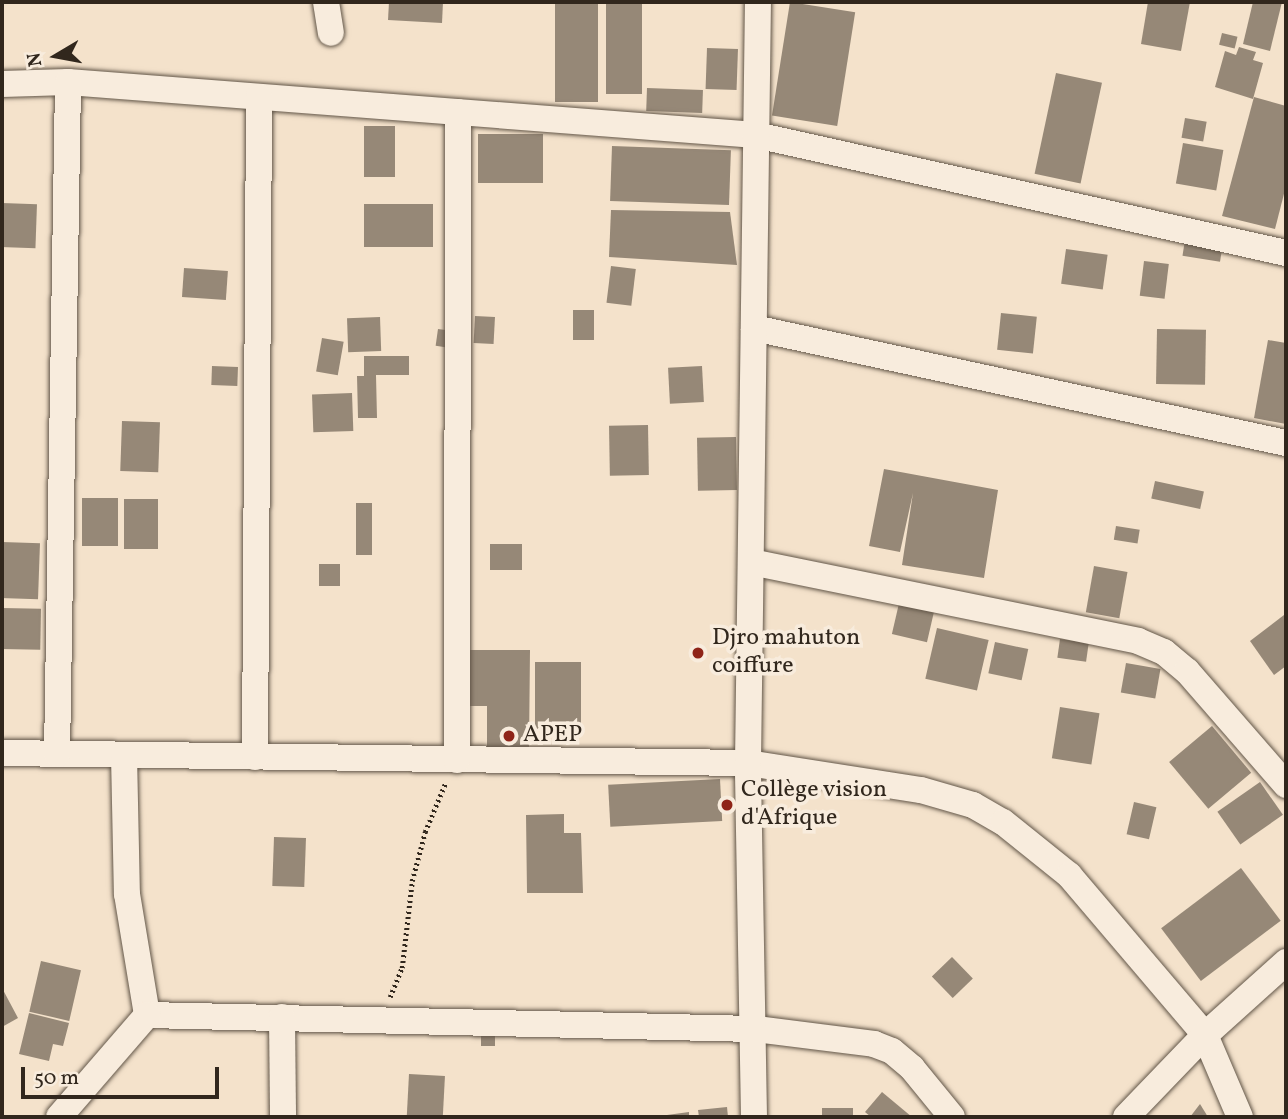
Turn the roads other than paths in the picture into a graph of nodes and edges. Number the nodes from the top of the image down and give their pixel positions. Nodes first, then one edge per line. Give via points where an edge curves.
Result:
1 (326, 2) edge
2 (758, 2) edge
3 (331, 33) dead end
4 (68, 82) junction
5 (2, 84) edge
6 (259, 97) junction
7 (458, 113) junction
8 (756, 135) junction
9 (1286, 253) edge
10 (754, 328) junction
11 (1286, 443) edge
12 (751, 562) junction
13 (2, 753) edge
14 (57, 754) junction
15 (124, 755) junction
16 (255, 757) junction
17 (457, 760) junction
18 (748, 763) junction
19 (1286, 785) edge
20 (1286, 962) edge
21 (146, 1015) junction
22 (282, 1017) junction
23 (756, 1029) junction
24 (1205, 1035) junction
25 (59, 1117) edge
26 (283, 1117) edge
27 (754, 1117) edge
28 (952, 1117) edge
29 (1126, 1117) edge
30 (1240, 1117) edge

1 - 3 street
2 - 8 street
4 - 5 street
4 - 6 street
4 - 14 street
6 - 7 street
6 - 16 street
7 - 8 street
7 - 17 street
8 - 9 street
8 - 10 street
10 - 11 street
10 - 12 street
12 - 18 street
12 - 19 street via 1138,641 1164,652 1187,671
13 - 14 street
14 - 15 street
15 - 16 street
15 - 21 street via 127,894
16 - 17 street
17 - 18 street
18 - 23 street
18 - 24 street via 921,790 973,805 1003,822 1069,875
20 - 24 street
21 - 22 street
21 - 25 street
22 - 23 street
22 - 26 street
23 - 27 street
23 - 28 street via 874,1044 892,1051
24 - 29 street
24 - 30 street

